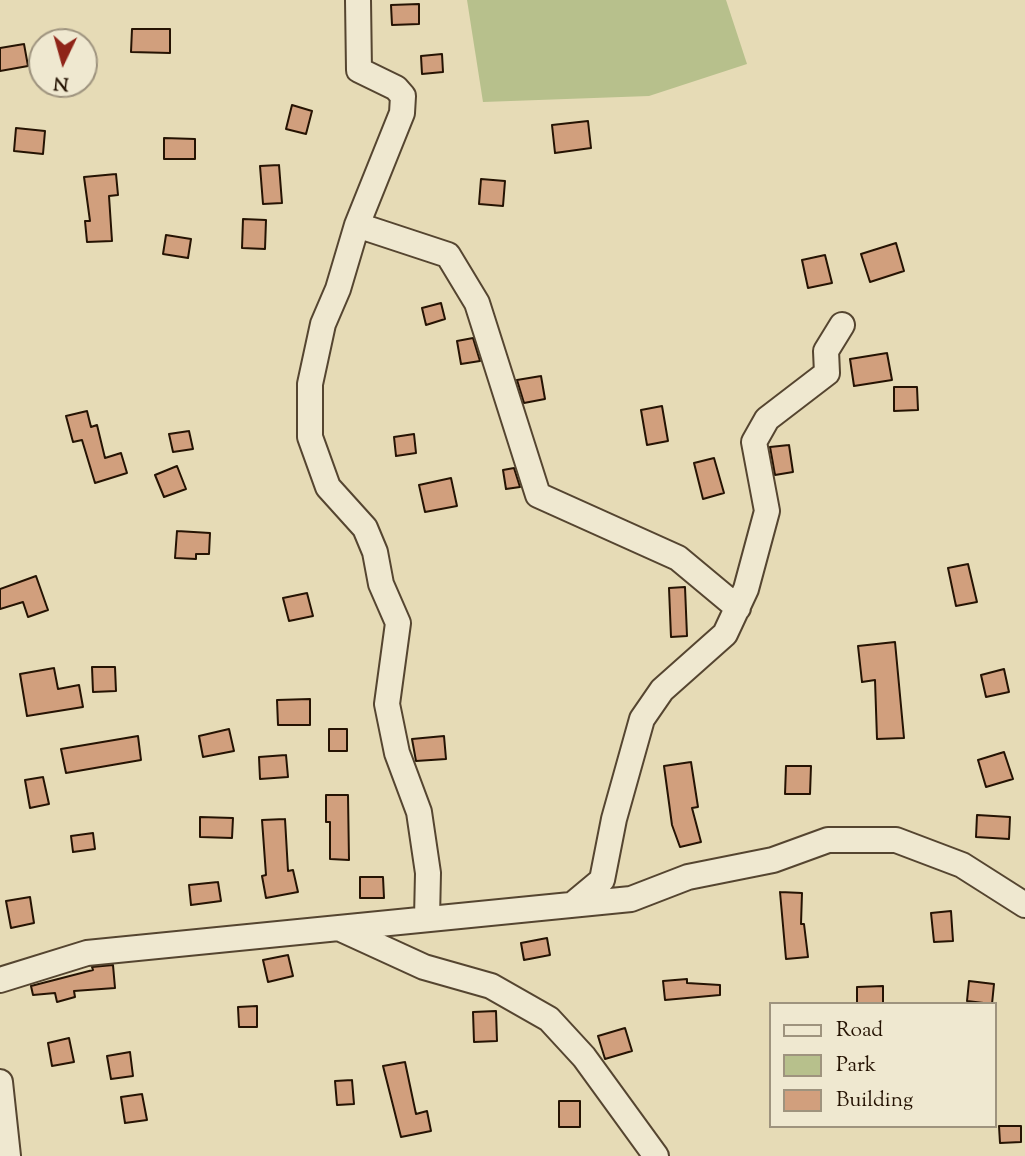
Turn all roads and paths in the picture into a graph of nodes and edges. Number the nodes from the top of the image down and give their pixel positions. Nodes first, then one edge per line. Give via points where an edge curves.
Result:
1 (358, 0) edge
2 (357, 225) junction
3 (842, 325) dead end
4 (738, 607) junction
5 (1025, 905) edge
6 (571, 906) junction
7 (427, 918) junction
8 (341, 929) junction
9 (0, 980) edge
10 (0, 1082) edge
11 (8, 1156) edge
12 (656, 1156) edge

1 - 2 street via 359,70 403,96 402,113
2 - 4 street via 448,255 477,303 538,495 678,558
2 - 7 street via 314,363 310,437 328,487 365,528 398,623 387,704 397,752 419,812 428,873
3 - 4 street via 826,351 827,373 767,419 754,442 768,512
4 - 6 street via 725,634 662,690 642,719 602,880
5 - 6 street via 962,866 897,840 828,840 773,860 688,877 631,899
6 - 7 street
7 - 8 street
8 - 9 street via 87,953
8 - 12 street via 424,967 491,986 549,1019 584,1057
10 - 11 street

